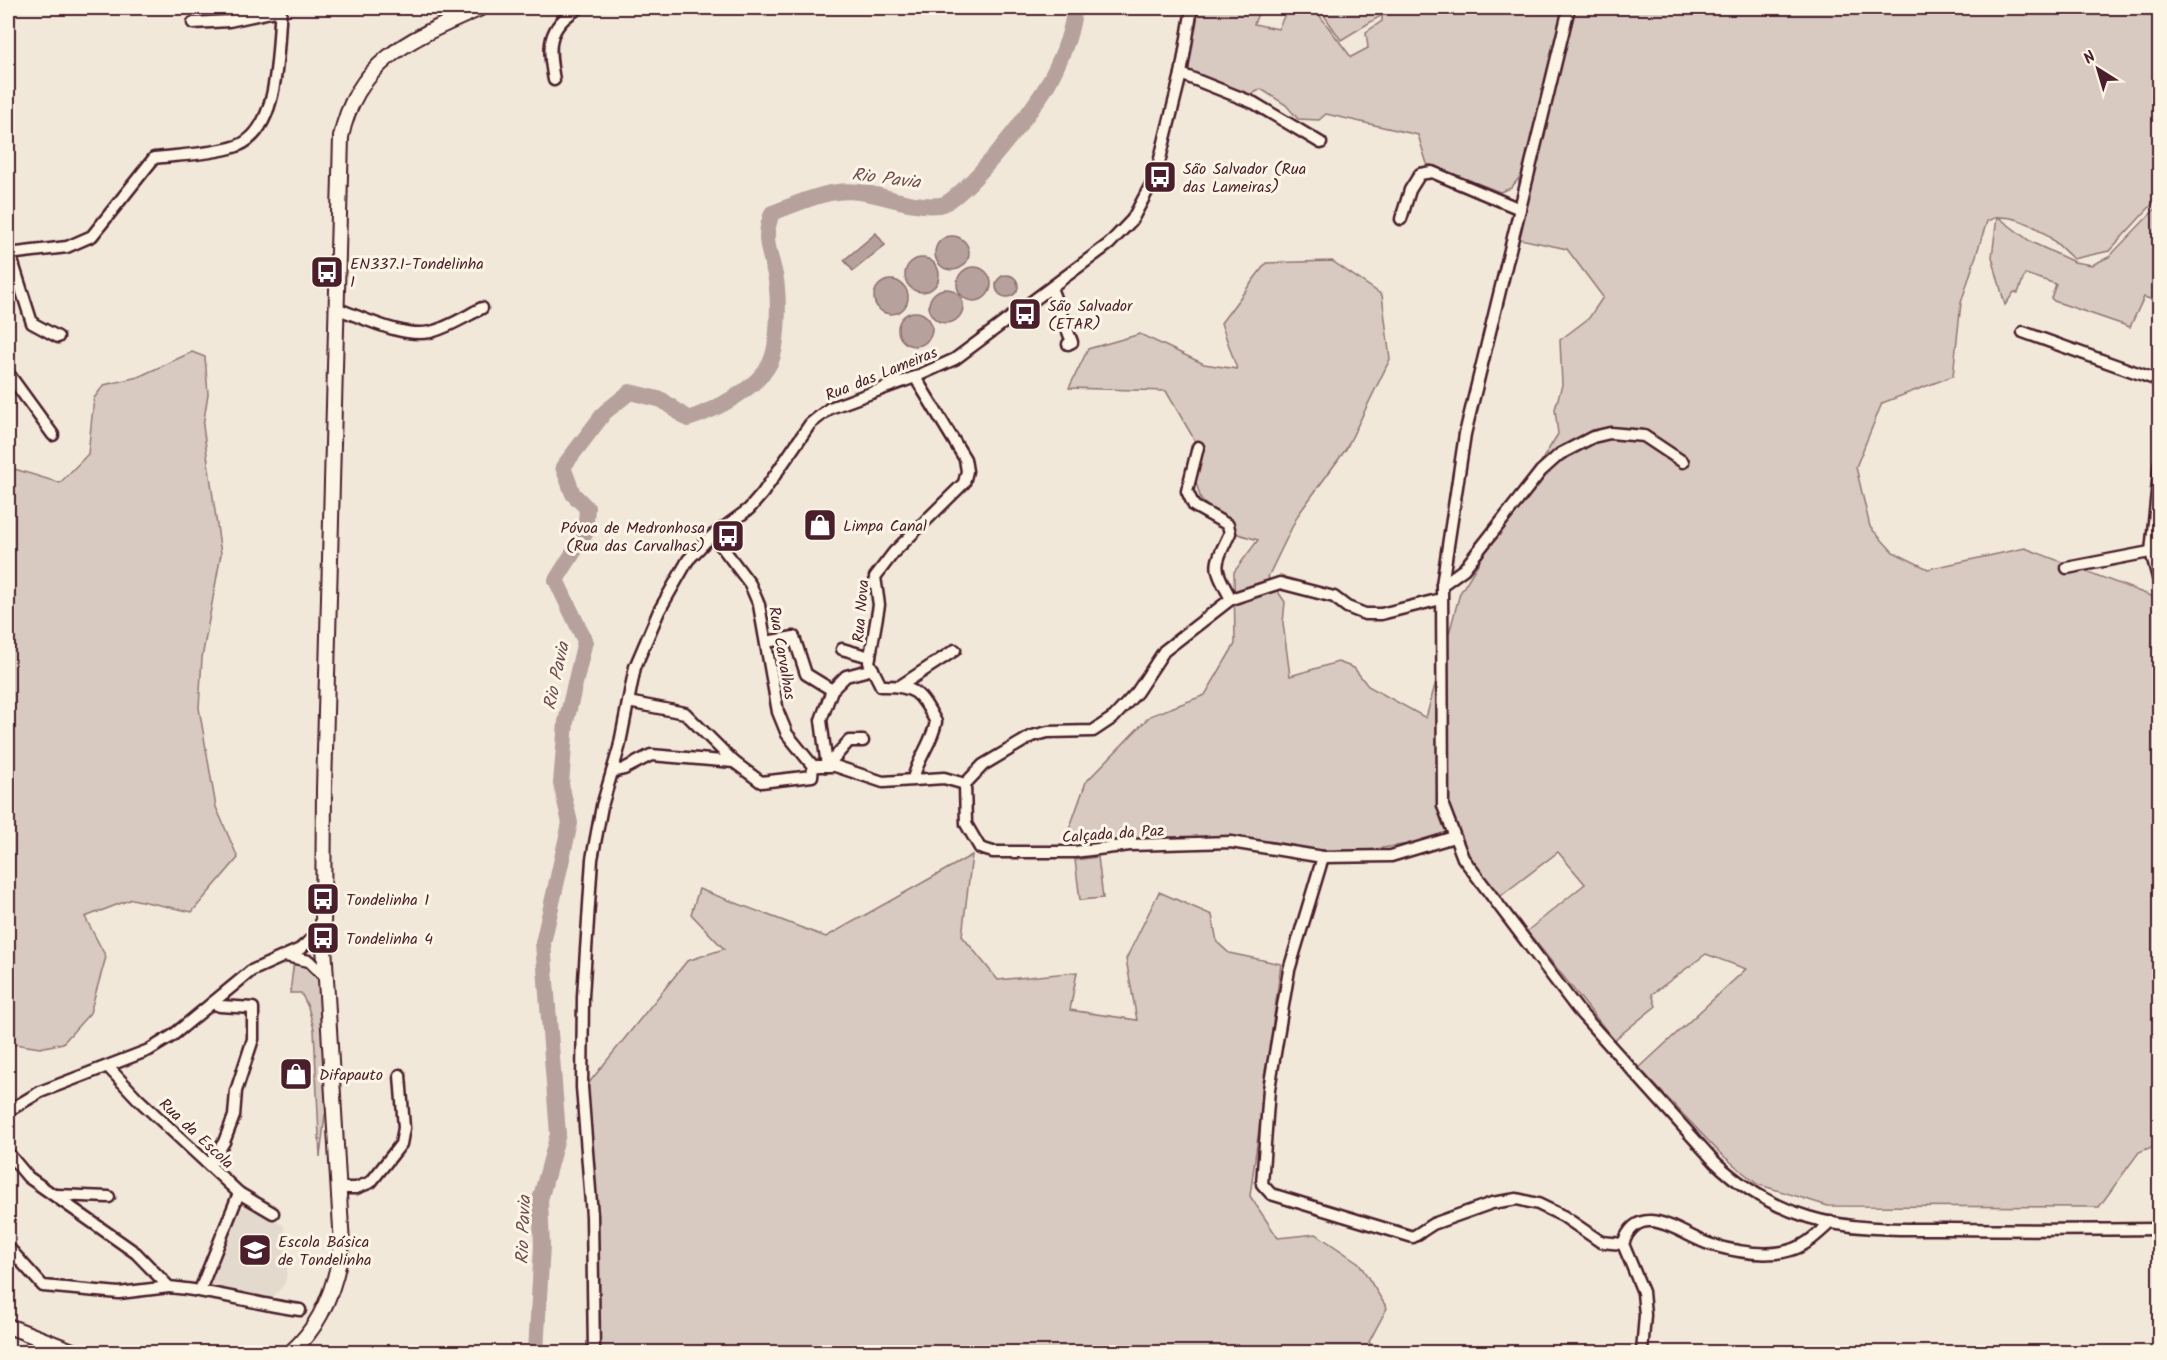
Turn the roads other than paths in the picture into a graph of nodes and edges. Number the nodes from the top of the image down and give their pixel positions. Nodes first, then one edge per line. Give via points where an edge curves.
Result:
1 (481, 8) edge
2 (579, 8) edge
3 (1192, 8) edge
4 (1569, 8) edge
5 (281, 9) edge
6 (192, 23) dead end
7 (1181, 74) junction
8 (554, 81) dead end
9 (1321, 143) dead end
10 (1520, 209) junction
11 (1401, 219) dead end
12 (9, 254) edge
13 (1051, 288) junction
14 (335, 308) junction
15 (482, 308) dead end
16 (2022, 332) dead end
17 (57, 337) dead end
18 (1068, 344) dead end
19 (8, 373) edge
20 (915, 377) junction
21 (2160, 381) edge
22 (53, 435) dead end
23 (1198, 447) dead end
24 (1683, 462) dead end
25 (2160, 462) edge
26 (713, 535) junction
27 (2155, 551) edge
28 (2067, 568) dead end
29 (1442, 585) junction
30 (2160, 585) edge
31 (1231, 599) junction
32 (1441, 599) junction
33 (766, 642) junction
34 (842, 648) dead end
35 (955, 650) dead end
36 (870, 657) junction
37 (873, 669) junction
38 (900, 686) junction
39 (832, 690) junction
40 (628, 702) junction
41 (863, 741) dead end
42 (734, 762) junction
43 (813, 766) junction
44 (827, 766) junction
45 (612, 772) junction
46 (913, 779) junction
47 (965, 784) junction
48 (1454, 837) junction
49 (1323, 857) junction
50 (323, 928) junction
51 (308, 942) junction
52 (324, 951) junction
53 (286, 956) junction
54 (309, 961) junction
55 (325, 977) junction
56 (212, 1003) junction
57 (109, 1068) junction
58 (400, 1075) dead end
59 (8, 1111) edge
60 (8, 1153) edge
61 (210, 1164) junction
62 (340, 1188) junction
63 (239, 1192) junction
64 (56, 1195) junction
65 (109, 1197) dead end
66 (273, 1212) dead end
67 (1831, 1222) junction
68 (2160, 1229) edge
69 (1623, 1244) junction
70 (8, 1247) edge
71 (169, 1287) junction
72 (200, 1290) junction
73 (325, 1306) junction
74 (300, 1310) dead end
75 (8, 1327) edge
76 (56, 1353) edge
77 (75, 1353) edge
78 (282, 1353) edge
79 (291, 1353) edge
80 (594, 1353) edge
81 (1642, 1353) edge

1 - 14 main road via 420,35 388,56 371,73 350,106 339,153
2 - 8 street via 551,34 549,53
3 - 7 street, Rua das Lameiras
4 - 10 street
5 - 6 street via 229,21
5 - 12 street via 270,108 249,141 235,147 154,159 92,236 67,247
7 - 9 street via 1254,103
7 - 13 street, Rua das Lameiras via 1156,175 1143,204 1109,244
10 - 11 street via 1432,172 1420,174
10 - 29 street via 1465,434
12 - 17 street via 32,323
13 - 18 street via 1072,342
13 - 20 street, Rua das Lameiras via 955,359
14 - 15 street via 374,324 413,332 430,332
14 - 50 main road
16 - 21 street
19 - 22 street
20 - 26 street, Rua das Lameiras via 830,408 810,424 762,494
20 - 36 street, Rua Nova via 965,459 967,471 964,483 894,552 875,577 879,604
23 - 31 street via 1187,491 1194,506 1228,525 1230,533 1215,562
24 - 29 street via 1644,436 1610,433 1593,437 1560,454 1541,471 1464,569
25 - 27 street
26 - 33 street, Rua Carvalhas via 750,584 759,605
26 - 40 street, Rua das Lameiras via 687,560 659,611 635,668
27 - 28 street
27 - 30 street
29 - 32 street
31 - 32 street via 1280,583 1334,597 1365,614 1381,614
31 - 47 street via 1164,651 1137,692 1114,717 1093,732 1032,736 983,765
32 - 48 street via 1443,806
33 - 39 street via 794,637 806,674
33 - 43 street, Rua Carvalhas via 778,712 787,734
34 - 36 street
35 - 38 street
36 - 37 street, Rua Nova
37 - 38 street via 881,686
37 - 39 street via 846,676
38 - 46 street via 923,698 936,722 933,738 917,763
39 - 44 street via 821,720
40 - 42 street via 685,713
40 - 45 street, Rua das Lameiras
41 - 44 street via 849,741
42 - 43 street via 761,782 812,776
42 - 45 street via 651,755
43 - 44 street
44 - 46 street via 884,782
45 - 80 street, Rua das Lameiras via 593,855 583,996 582,1087 592,1216
46 - 47 street via 944,778
47 - 49 street, Calçada da Paz via 966,824 980,848 993,852 1074,852 1130,845 1231,842
48 - 49 street, Calçada da Paz via 1391,856
48 - 67 street via 1463,858 1578,1010 1715,1162 1737,1183 1771,1201
49 - 69 street via 1288,970 1269,1089 1262,1184 1270,1194 1413,1237 1433,1224 1517,1198 1563,1216 1601,1242
50 - 51 street
50 - 52 main road
51 - 52 street
51 - 53 street
52 - 54 street
52 - 55 main road
53 - 54 street
53 - 56 street via 251,971
54 - 55 street
55 - 62 main road
56 - 57 street via 172,1036
56 - 61 street via 253,1008 253,1039 236,1090 234,1116
57 - 59 street via 40,1092
57 - 61 street, Rua da Escola
58 - 62 street via 404,1128 401,1144 371,1182 356,1188
60 - 64 street via 28,1177
61 - 63 street, Rua da Escola
62 - 73 main road via 342,1245
63 - 66 street, Rua da Escola
63 - 72 street
64 - 65 street
64 - 71 street via 136,1253
67 - 68 street via 1910,1229
67 - 69 street via 1794,1249 1769,1254 1710,1245 1665,1222 1638,1223 1628,1230
69 - 81 street via 1643,1292
70 - 71 street via 43,1286 119,1293
71 - 72 street
72 - 74 street
73 - 78 main road
73 - 79 main road
75 - 76 main road
75 - 77 main road

